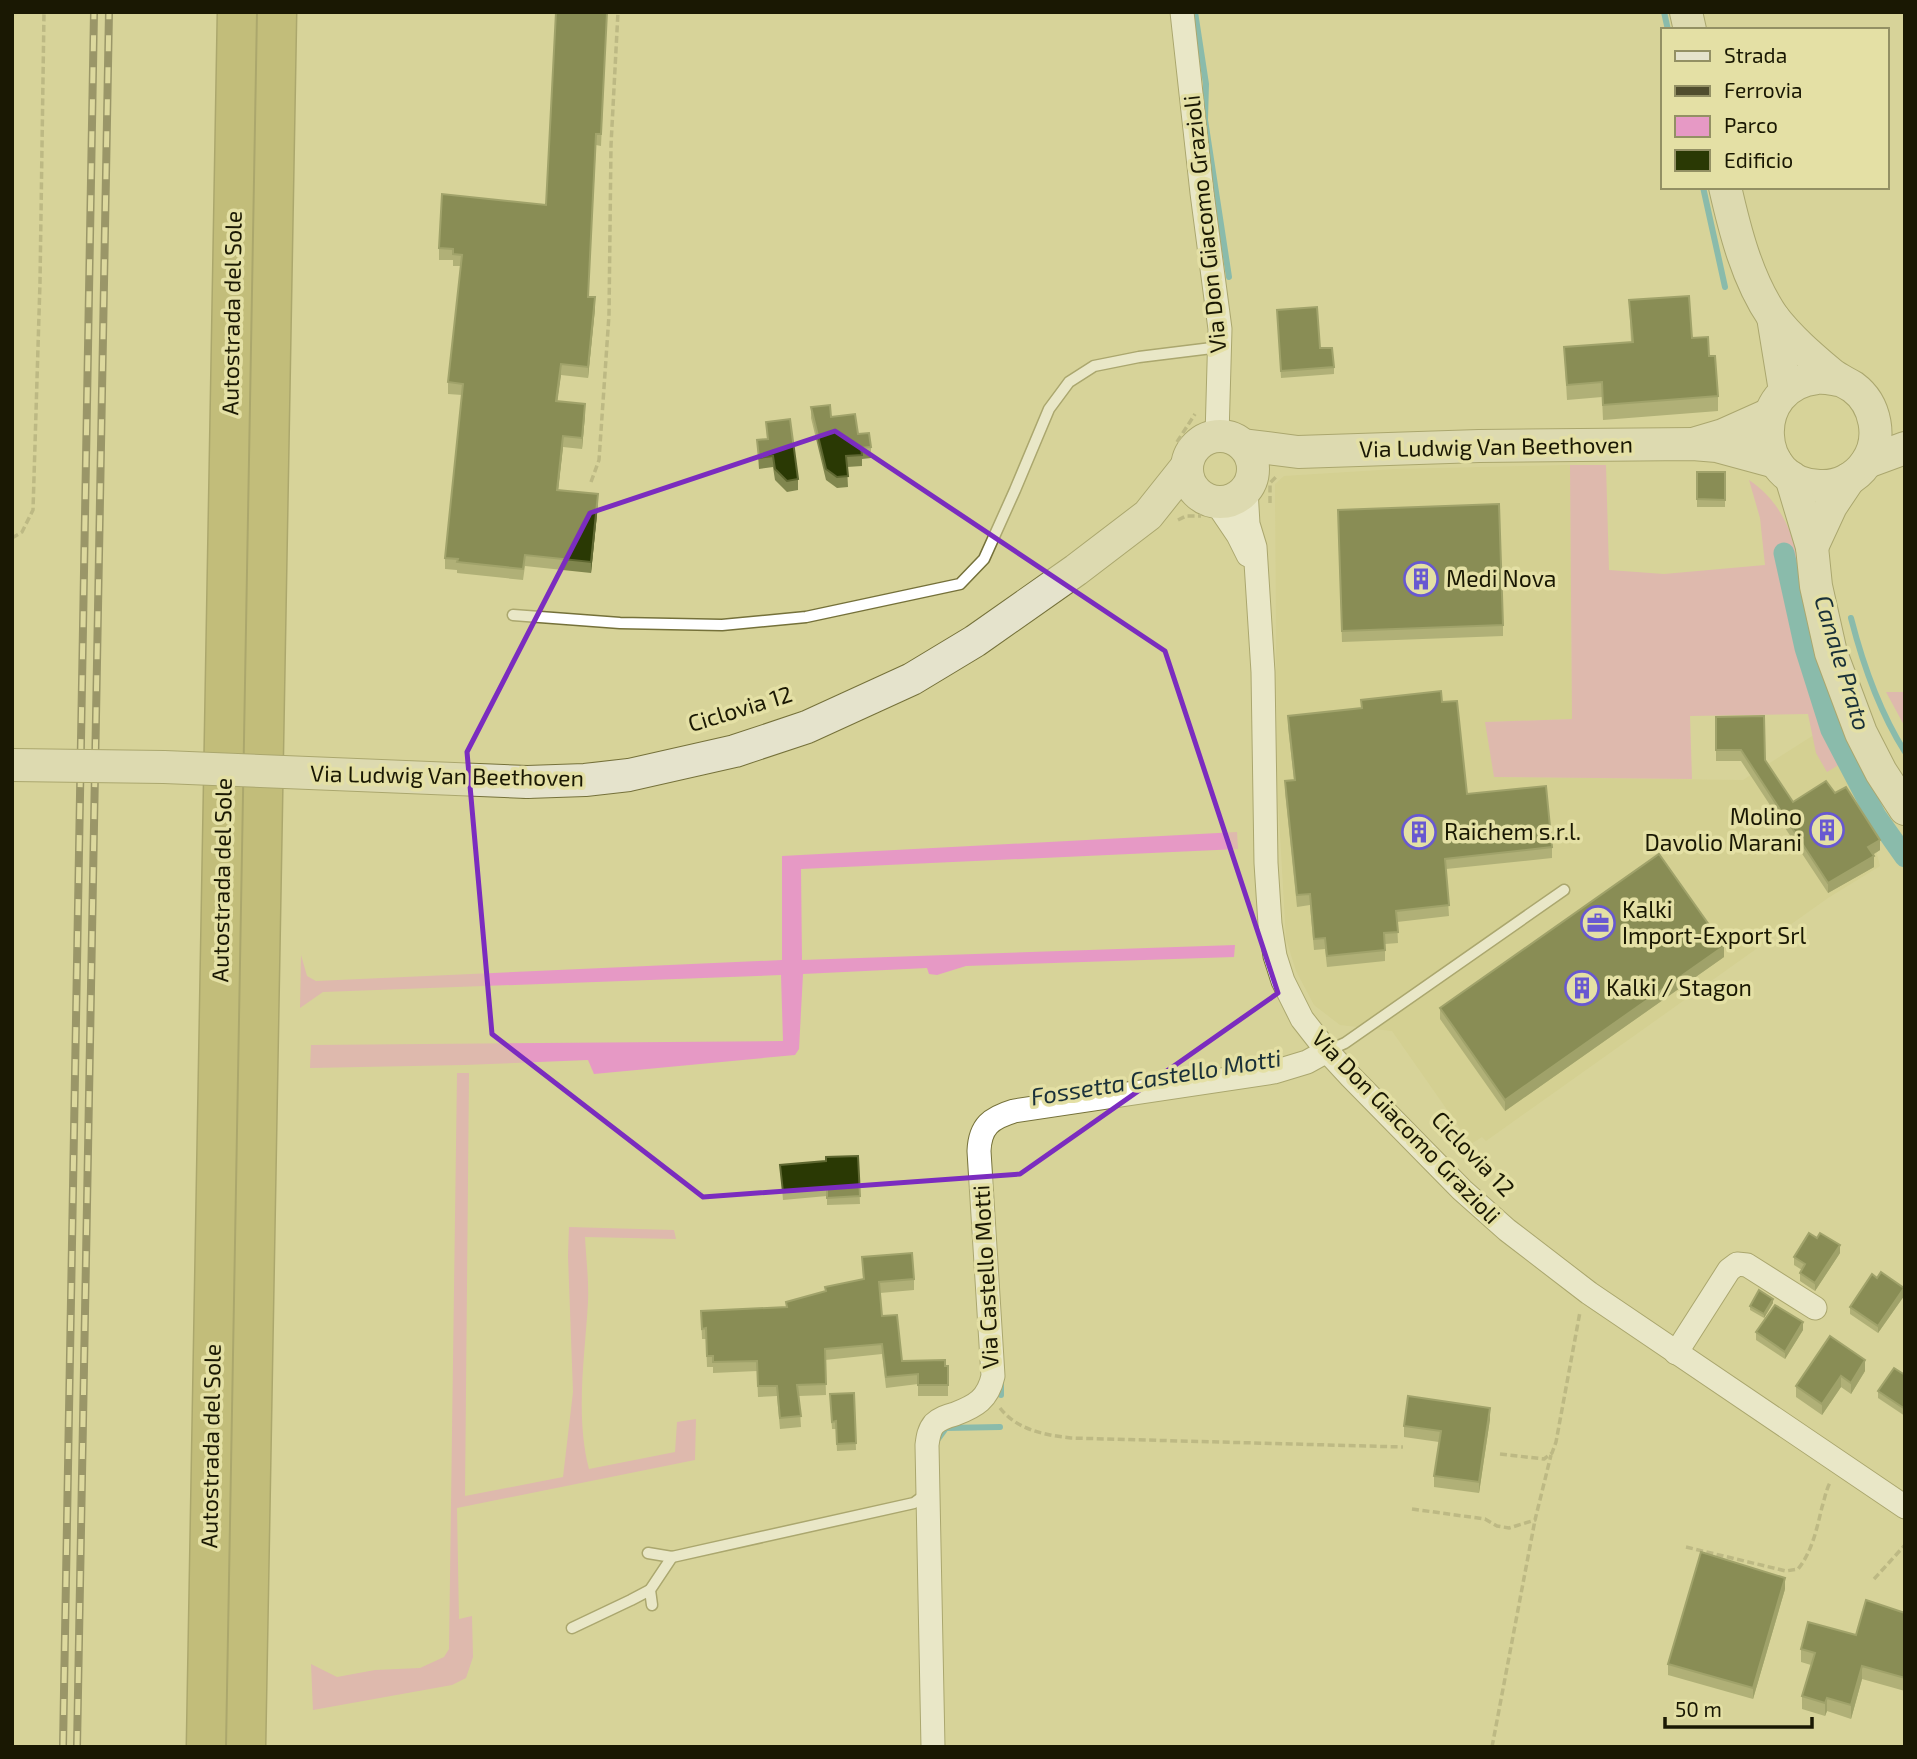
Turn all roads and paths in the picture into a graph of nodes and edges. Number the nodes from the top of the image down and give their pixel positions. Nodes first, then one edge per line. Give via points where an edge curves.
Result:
1 (44, 12) edge
2 (237, 12) edge
3 (277, 12) edge
4 (618, 12) edge
5 (1182, 12) edge
6 (1725, 189) edge
7 (1773, 317) junction
8 (1220, 347) junction
9 (1839, 380) junction
10 (1777, 402) junction
11 (1871, 410) junction
12 (1226, 429) junction
13 (1905, 431) edge
14 (1693, 443) junction
15 (1905, 448) edge
16 (1180, 458) junction
17 (1784, 470) junction
18 (1858, 471) junction
19 (1269, 473) junction
20 (591, 482) dead end
21 (1209, 506) junction
22 (1270, 513) dead end
23 (1144, 517) junction
24 (12, 538) edge
25 (1812, 547) junction
26 (1255, 570) junction
27 (513, 615) dead end
28 (12, 765) edge
29 (1905, 809) edge
30 (1564, 890) dead end
31 (1327, 1051) junction
32 (1584, 1289) junction
33 (1815, 1308) dead end
34 (1675, 1353) junction
35 (990, 1387) junction
36 (1403, 1447) dead end
37 (1552, 1453) junction
38 (1500, 1454) dead end
39 (1843, 1465) junction
40 (928, 1493) junction
41 (1905, 1507) edge
42 (1412, 1509) dead end
43 (1535, 1520) junction
44 (1905, 1545) edge
45 (1686, 1547) dead end
46 (648, 1553) dead end
47 (672, 1557) junction
48 (1874, 1579) dead end
49 (650, 1590) junction
50 (652, 1605) dead end
51 (572, 1628) dead end
52 (206, 1747) edge
53 (246, 1747) edge
54 (933, 1747) edge
55 (1492, 1747) edge

1 - 24 path via 33,510 22,532
2 - 52 highway, Autostrada del Sole
3 - 53 highway, Autostrada del Sole
4 - 20 path via 610,315 599,460
5 - 8 street, Via Don Giacomo Grazioli
6 - 7 street via 1746,264
7 - 9 street
7 - 10 street
8 - 12 street, Via Don Giacomo Grazioli
8 - 27 lane via 1094,366 1069,382 1049,409 984,559 960,584 806,617 722,625
9 - 10 street via 1801,381
9 - 11 street via 1864,397
10 - 14 street, Via Ludwig Van Beethoven via 1723,435
10 - 17 street via 1767,430 1769,447
11 - 13 street
11 - 18 street via 1874,445
12 - 16 street, Via Ludwig Van Beethoven
12 - 16 path via 1199,404 1178,439
12 - 19 street, Via Ludwig Van Beethoven
12 - 19 street via 1252,460 1253,468
14 - 17 street, Via Ludwig Van Beethoven via 1717,446
14 - 19 street, Via Ludwig Van Beethoven via 1479,446
15 - 18 street
16 - 21 street via 1192,486
16 - 23 street, Via Ludwig Van Beethoven
17 - 18 street via 1804,484 1819,486 1835,485
17 - 25 street
18 - 25 street via 1831,506
19 - 21 street, Via Ludwig Van Beethoven via 1232,500
19 - 22 path
19 - 26 street, Via Don Giacomo Grazioli via 1248,524
21 - 23 street, Via Ludwig Van Beethoven
21 - 23 path via 1152,533
21 - 26 street, Via Don Giacomo Grazioli via 1238,536
23 - 28 street, Via Ludwig Van Beethoven, bridge via 975,641 912,679 807,727 735,751 658,769 585,780 527,782
25 - 29 street via 1831,653 1861,733
26 - 31 street, Via Don Giacomo Grazioli via 1263,672 1266,863 1275,956 1302,1019
30 - 31 lane
31 - 32 street, Via Don Giacomo Grazioli via 1462,1190
31 - 35 street, Via Castello Motti via 1274,1072 1014,1111 988,1124 979,1151 993,1376
32 - 34 street, Via Don Giacomo Grazioli
32 - 37 path
33 - 34 street via 1747,1265 1737,1264
34 - 39 street, Via Don Giacomo Grazioli
35 - 36 path via 1008,1418 1049,1435
35 - 40 street, Via Castello Motti via 980,1401 940,1420 929,1431
37 - 38 path via 1544,1458
37 - 43 path
39 - 41 street, Via Don Giacomo Grazioli
39 - 45 path via 1829,1485 1806,1560 1798,1569 1786,1571
40 - 47 lane via 914,1503
40 - 54 street, Via Castello Motti
42 - 43 path via 1485,1519 1509,1528
43 - 55 path
44 - 48 path
46 - 47 lane
47 - 49 lane
49 - 50 lane
49 - 51 lane

